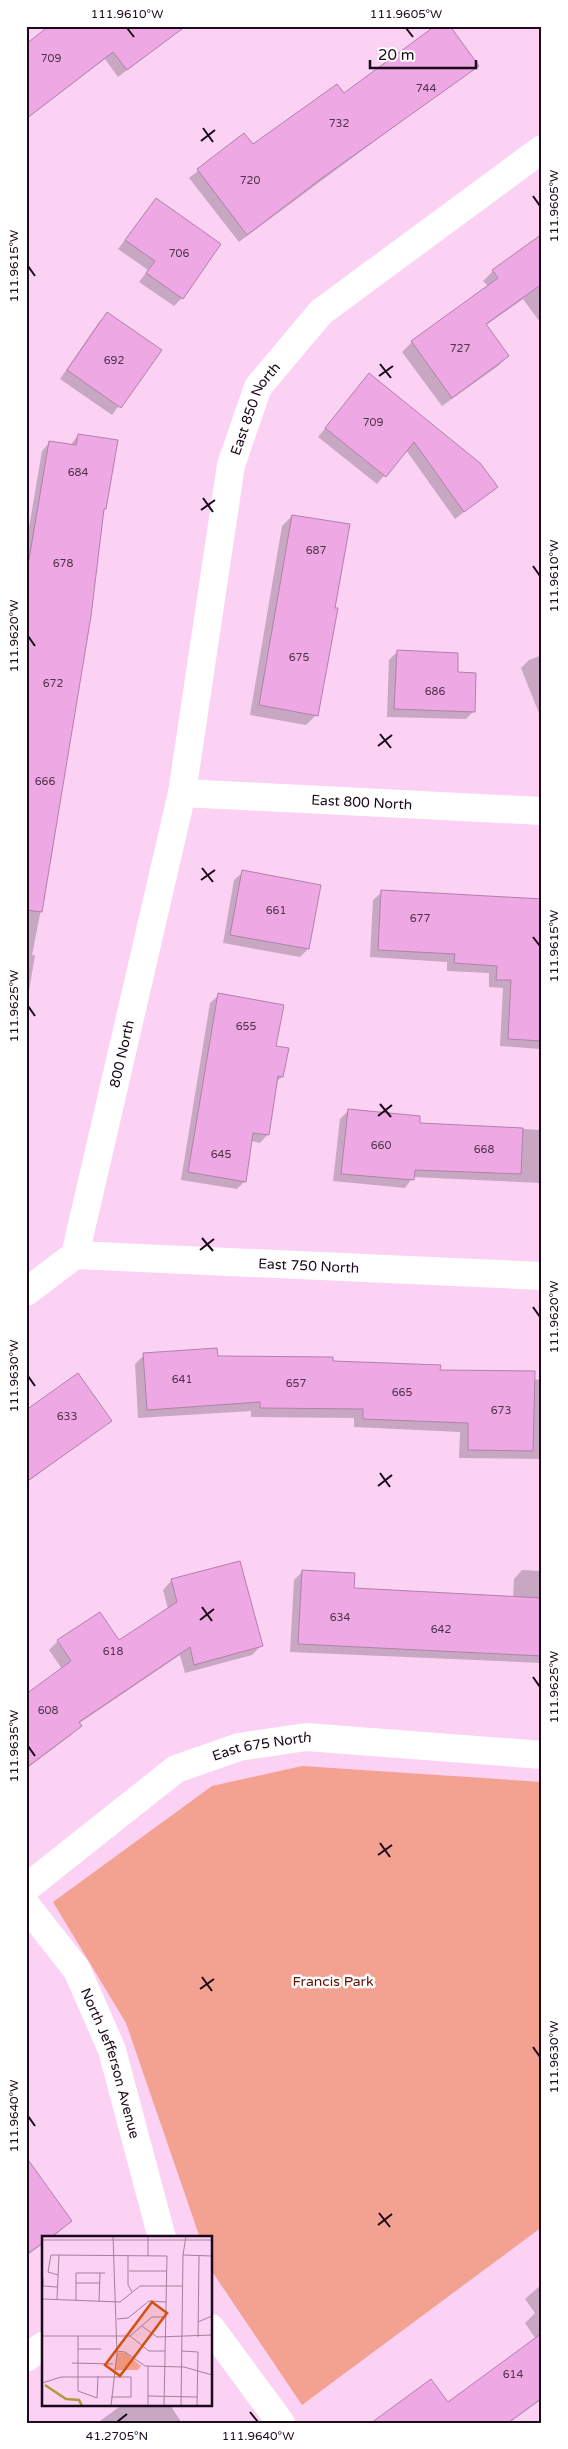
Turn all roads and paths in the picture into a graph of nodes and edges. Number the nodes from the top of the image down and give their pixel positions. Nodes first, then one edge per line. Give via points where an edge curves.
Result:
1 (542, 149) edge
2 (182, 793) junction
3 (542, 811) edge
4 (76, 1255) junction
5 (542, 1276) edge
6 (26, 1292) edge
7 (542, 1754) edge
8 (26, 1888) edge
9 (26, 1905) edge
10 (161, 2236) edge
11 (212, 2329) edge
12 (42, 2346) edge
13 (26, 2358) edge
14 (282, 2423) edge

1 - 2 street, East 850 North via 321,312 258,387 231,465
2 - 3 street, East 800 North
2 - 4 street, 800 North
4 - 5 street, East 750 North
4 - 6 street
7 - 8 street, East 675 North via 306,1737 239,1747 176,1770
9 - 10 street, North Jefferson Avenue via 76,1970 112,2050
11 - 14 street
12 - 13 street

